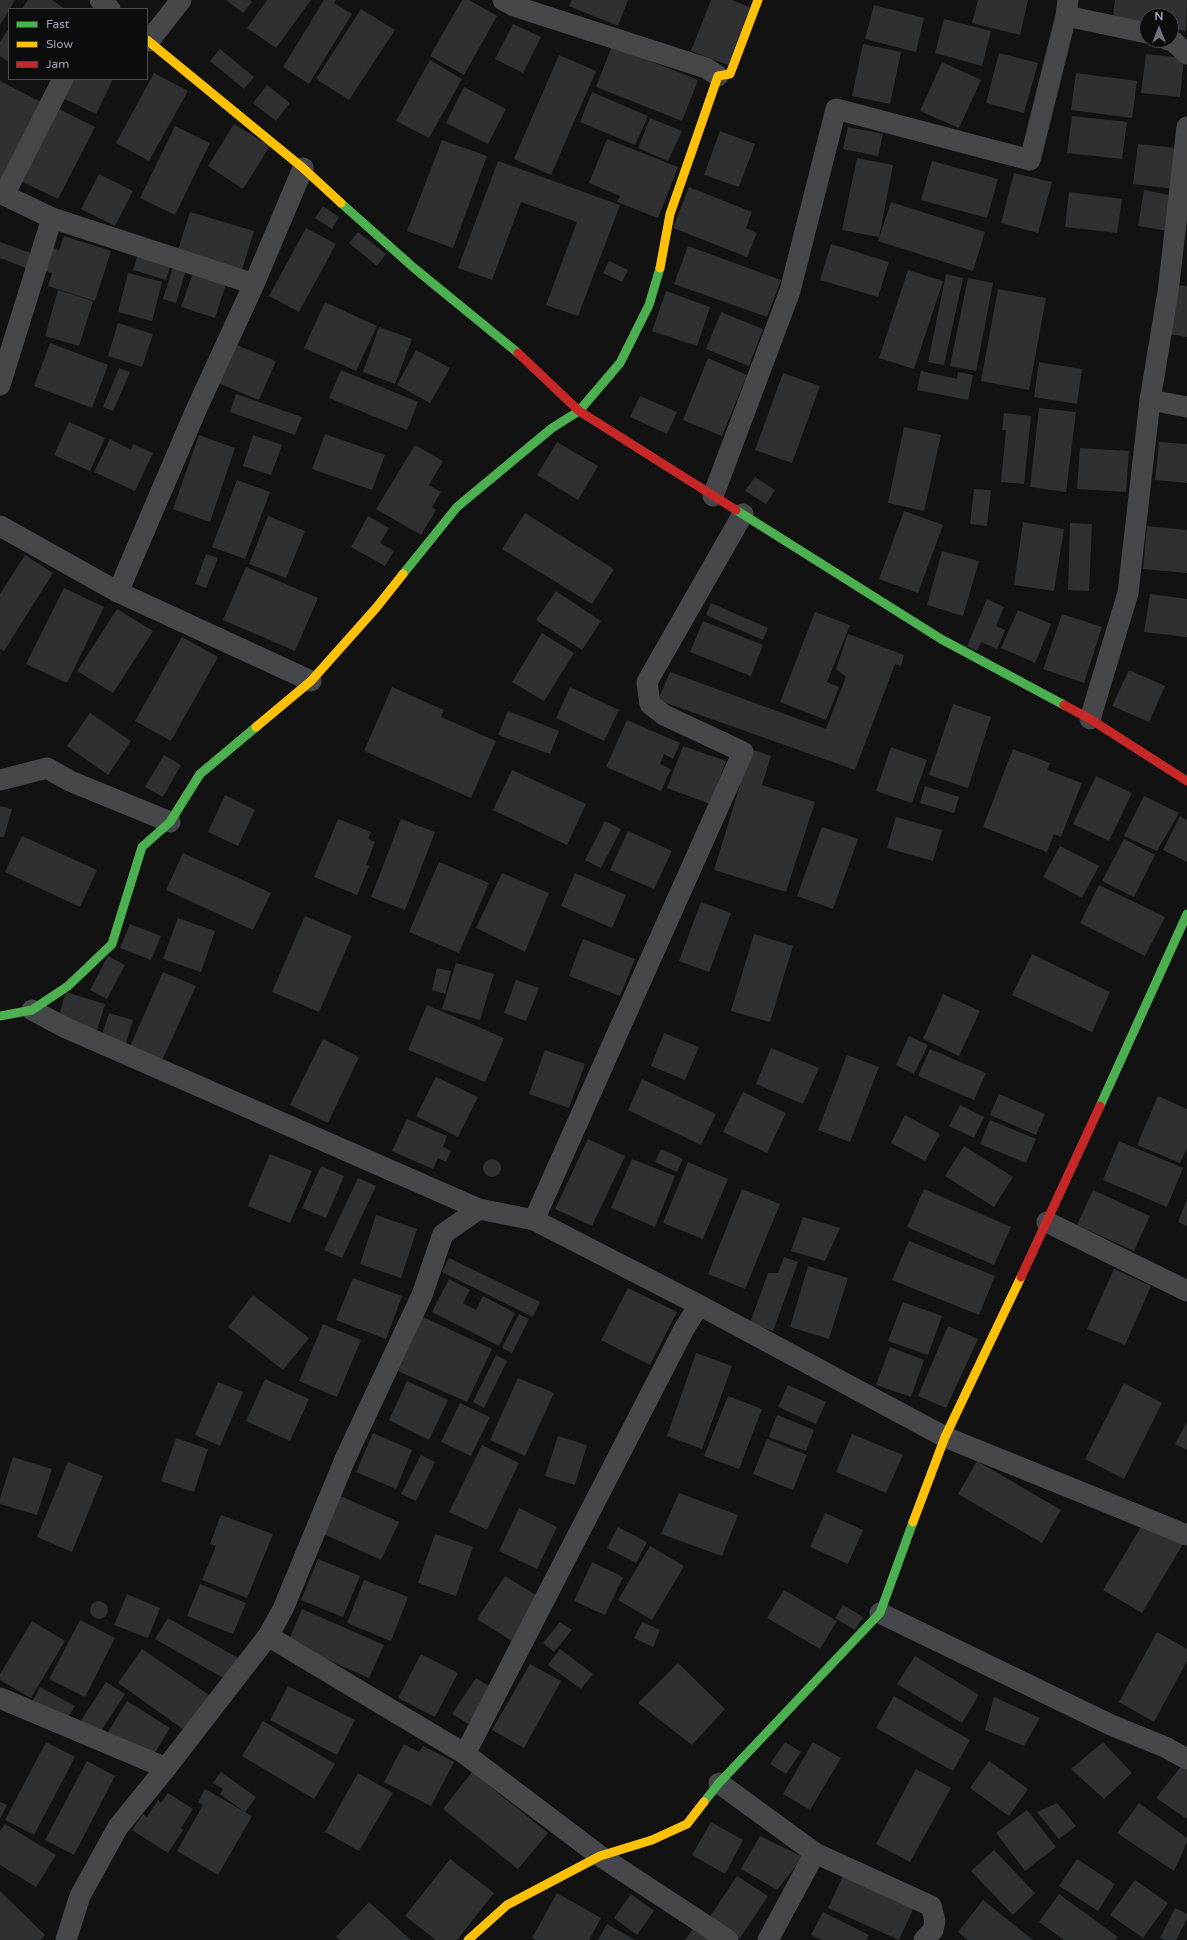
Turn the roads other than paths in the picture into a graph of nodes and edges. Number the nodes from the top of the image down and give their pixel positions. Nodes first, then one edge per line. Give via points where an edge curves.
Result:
1 (181, 0) edge
2 (503, 0) edge
3 (758, 0) edge
4 (1067, 8) edge
5 (1139, 31) edge
6 (148, 40) edge
7 (1179, 47) edge
8 (1187, 54) edge
9 (718, 76) junction
10 (62, 80) edge
11 (1187, 127) edge
12 (302, 168) junction
13 (2, 194) edge
14 (52, 218) junction
15 (254, 284) junction
16 (0, 385) edge
17 (1150, 400) junction
18 (1187, 407) edge
19 (579, 410) junction
20 (713, 496) junction
21 (743, 514) junction
22 (0, 526) edge
23 (118, 592) junction
24 (311, 681) junction
25 (1090, 719) junction
26 (0, 780) edge
27 (1187, 782) edge
28 (170, 822) junction
29 (1187, 914) edge
30 (32, 1010) junction
31 (0, 1016) edge
32 (479, 1209) junction
33 (534, 1220) junction
34 (1047, 1222) junction
35 (1187, 1292) edge
36 (699, 1305) junction
37 (945, 1437) junction
38 (1187, 1535) edge
39 (880, 1613) junction
40 (268, 1636) junction
41 (0, 1698) edge
42 (465, 1754) junction
43 (1187, 1759) edge
44 (166, 1768) junction
45 (719, 1783) junction
46 (815, 1853) junction
47 (600, 1856) junction
48 (66, 1940) edge
49 (468, 1940) edge
50 (728, 1940) edge
51 (768, 1940) edge
52 (924, 1940) edge

1 - 6 street
2 - 9 street via 514,6 706,68
3 - 9 street via 730,74
4 - 5 street
4 - 20 street via 1030,160 836,109 790,291
6 - 12 street
7 - 8 street
9 - 19 street via 670,214 664,257 649,305 620,363
10 - 13 street
11 - 17 street via 1168,292
12 - 15 street
12 - 19 street via 414,268 529,362
13 - 14 street
14 - 15 street
14 - 16 street
15 - 23 street via 196,410
17 - 18 street
17 - 25 street via 1128,593
19 - 20 street
19 - 24 street via 552,428 457,507 376,608
20 - 21 street
21 - 25 street via 941,639
21 - 33 street via 647,682 650,704 664,715 743,752
22 - 23 street
23 - 24 street
24 - 28 street via 200,774
25 - 27 street
26 - 28 street via 47,768 70,781
28 - 30 street via 142,847 112,944 68,986
29 - 34 street
30 - 31 street
30 - 32 street via 66,1028
32 - 33 street
32 - 40 street via 443,1234 422,1295 346,1457 283,1609
33 - 36 street
34 - 35 street
34 - 37 street
36 - 37 street
36 - 42 street via 684,1328
37 - 38 street
37 - 39 street
39 - 43 street
39 - 45 street
40 - 42 street
40 - 44 street
41 - 44 street
42 - 47 street
44 - 48 street via 118,1827 80,1896
45 - 46 street
45 - 47 street via 687,1824 652,1840
46 - 51 street
46 - 52 street via 931,1906 935,1921 933,1930
47 - 49 street via 507,1904
47 - 50 street

